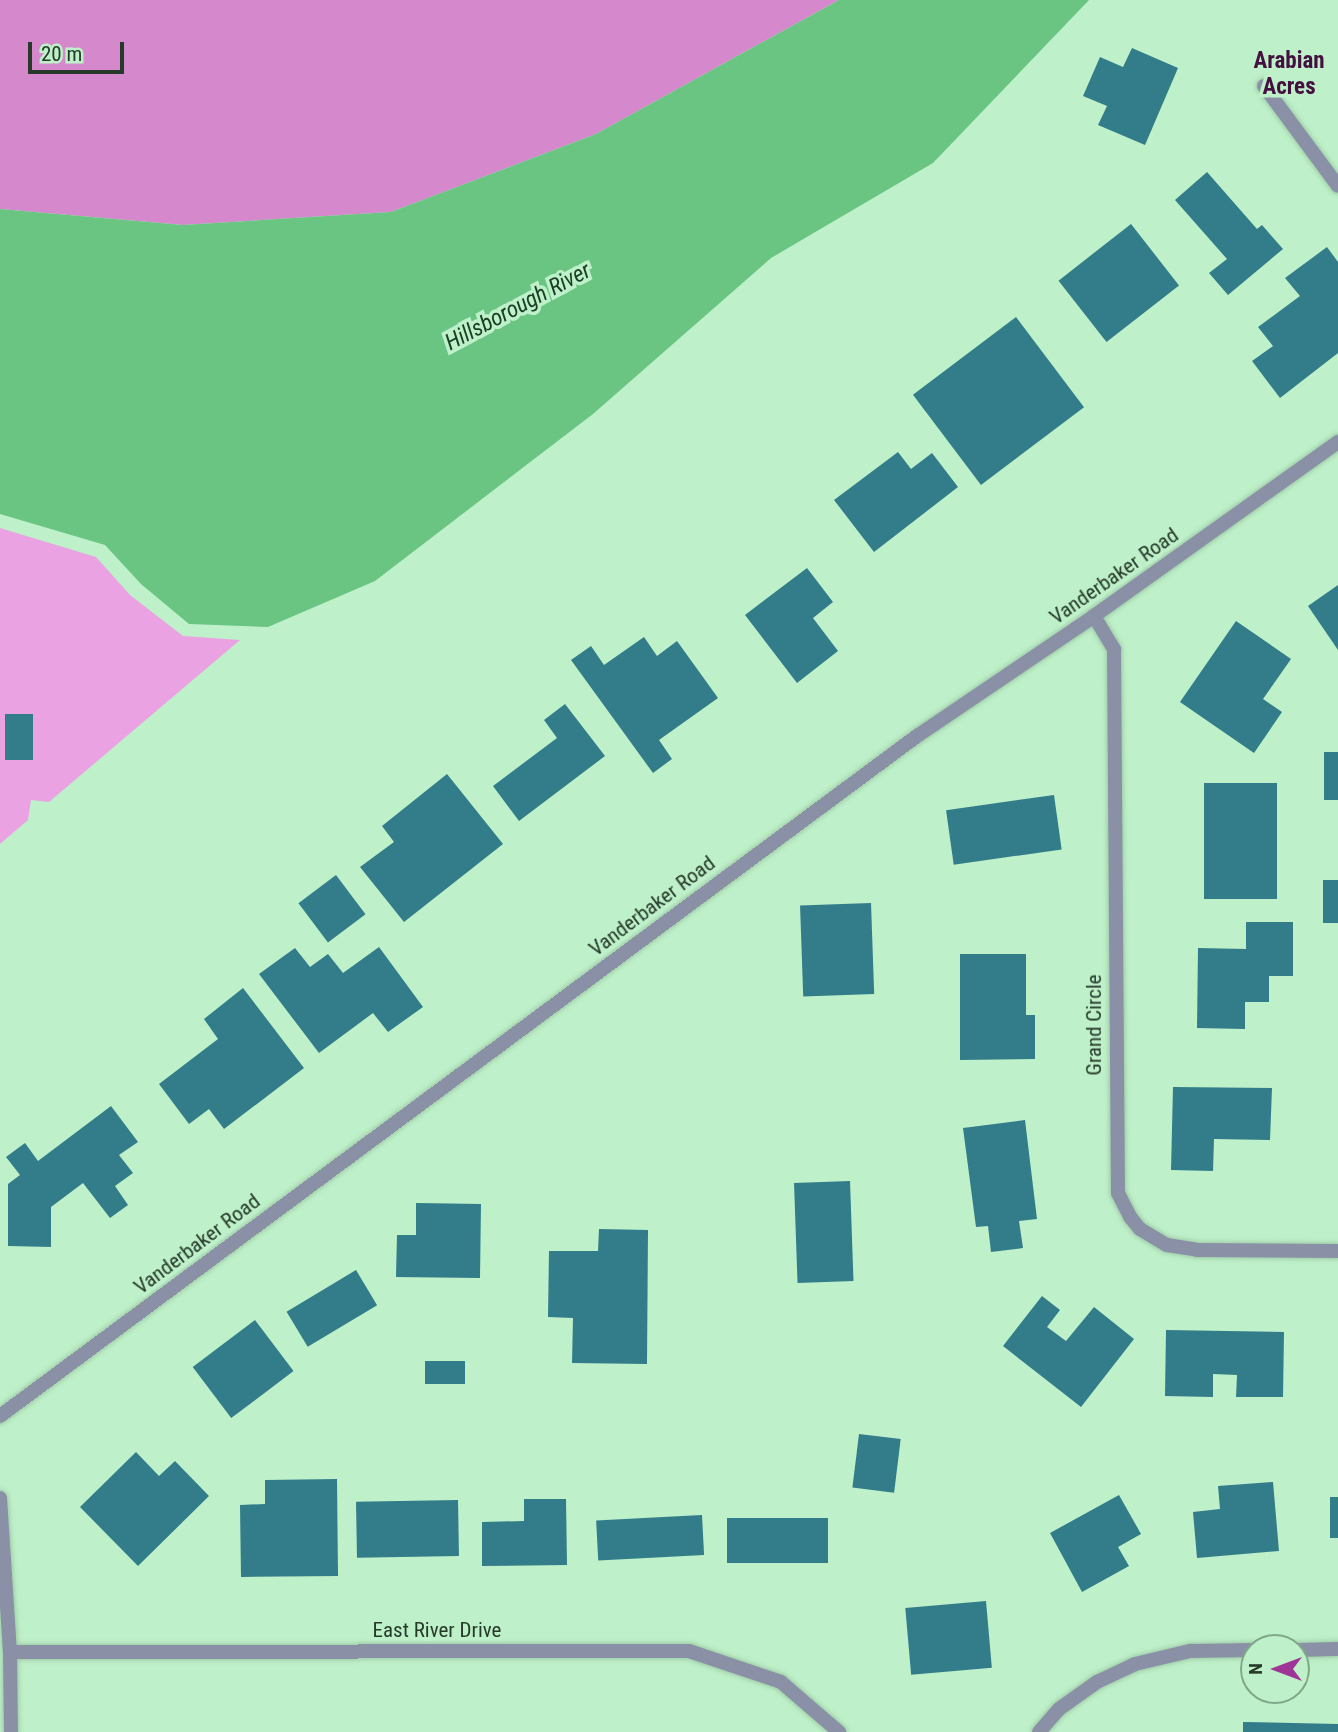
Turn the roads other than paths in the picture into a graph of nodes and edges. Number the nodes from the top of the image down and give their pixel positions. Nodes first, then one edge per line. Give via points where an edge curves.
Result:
1 (1264, 86) dead end
2 (1338, 186) edge
3 (1338, 442) edge
4 (1094, 616) junction
5 (1338, 1251) edge
6 (0, 1416) edge
7 (0, 1498) edge
8 (1338, 1649) edge
9 (1240, 1650) edge
10 (1310, 1650) edge
11 (10, 1652) junction
12 (10, 1732) edge
13 (839, 1732) edge
14 (1039, 1732) edge

1 - 2 street
3 - 4 street, Vanderbaker Road
4 - 5 street, Grand Circle via 1114,649 1118,1193 1140,1229 1167,1245 1197,1250
4 - 6 street, Vanderbaker Road via 917,736
7 - 11 street
8 - 10 street
9 - 14 street via 1190,1651 1135,1664 1097,1682 1059,1709
11 - 12 street
11 - 13 street, East River Drive via 689,1651 781,1682

